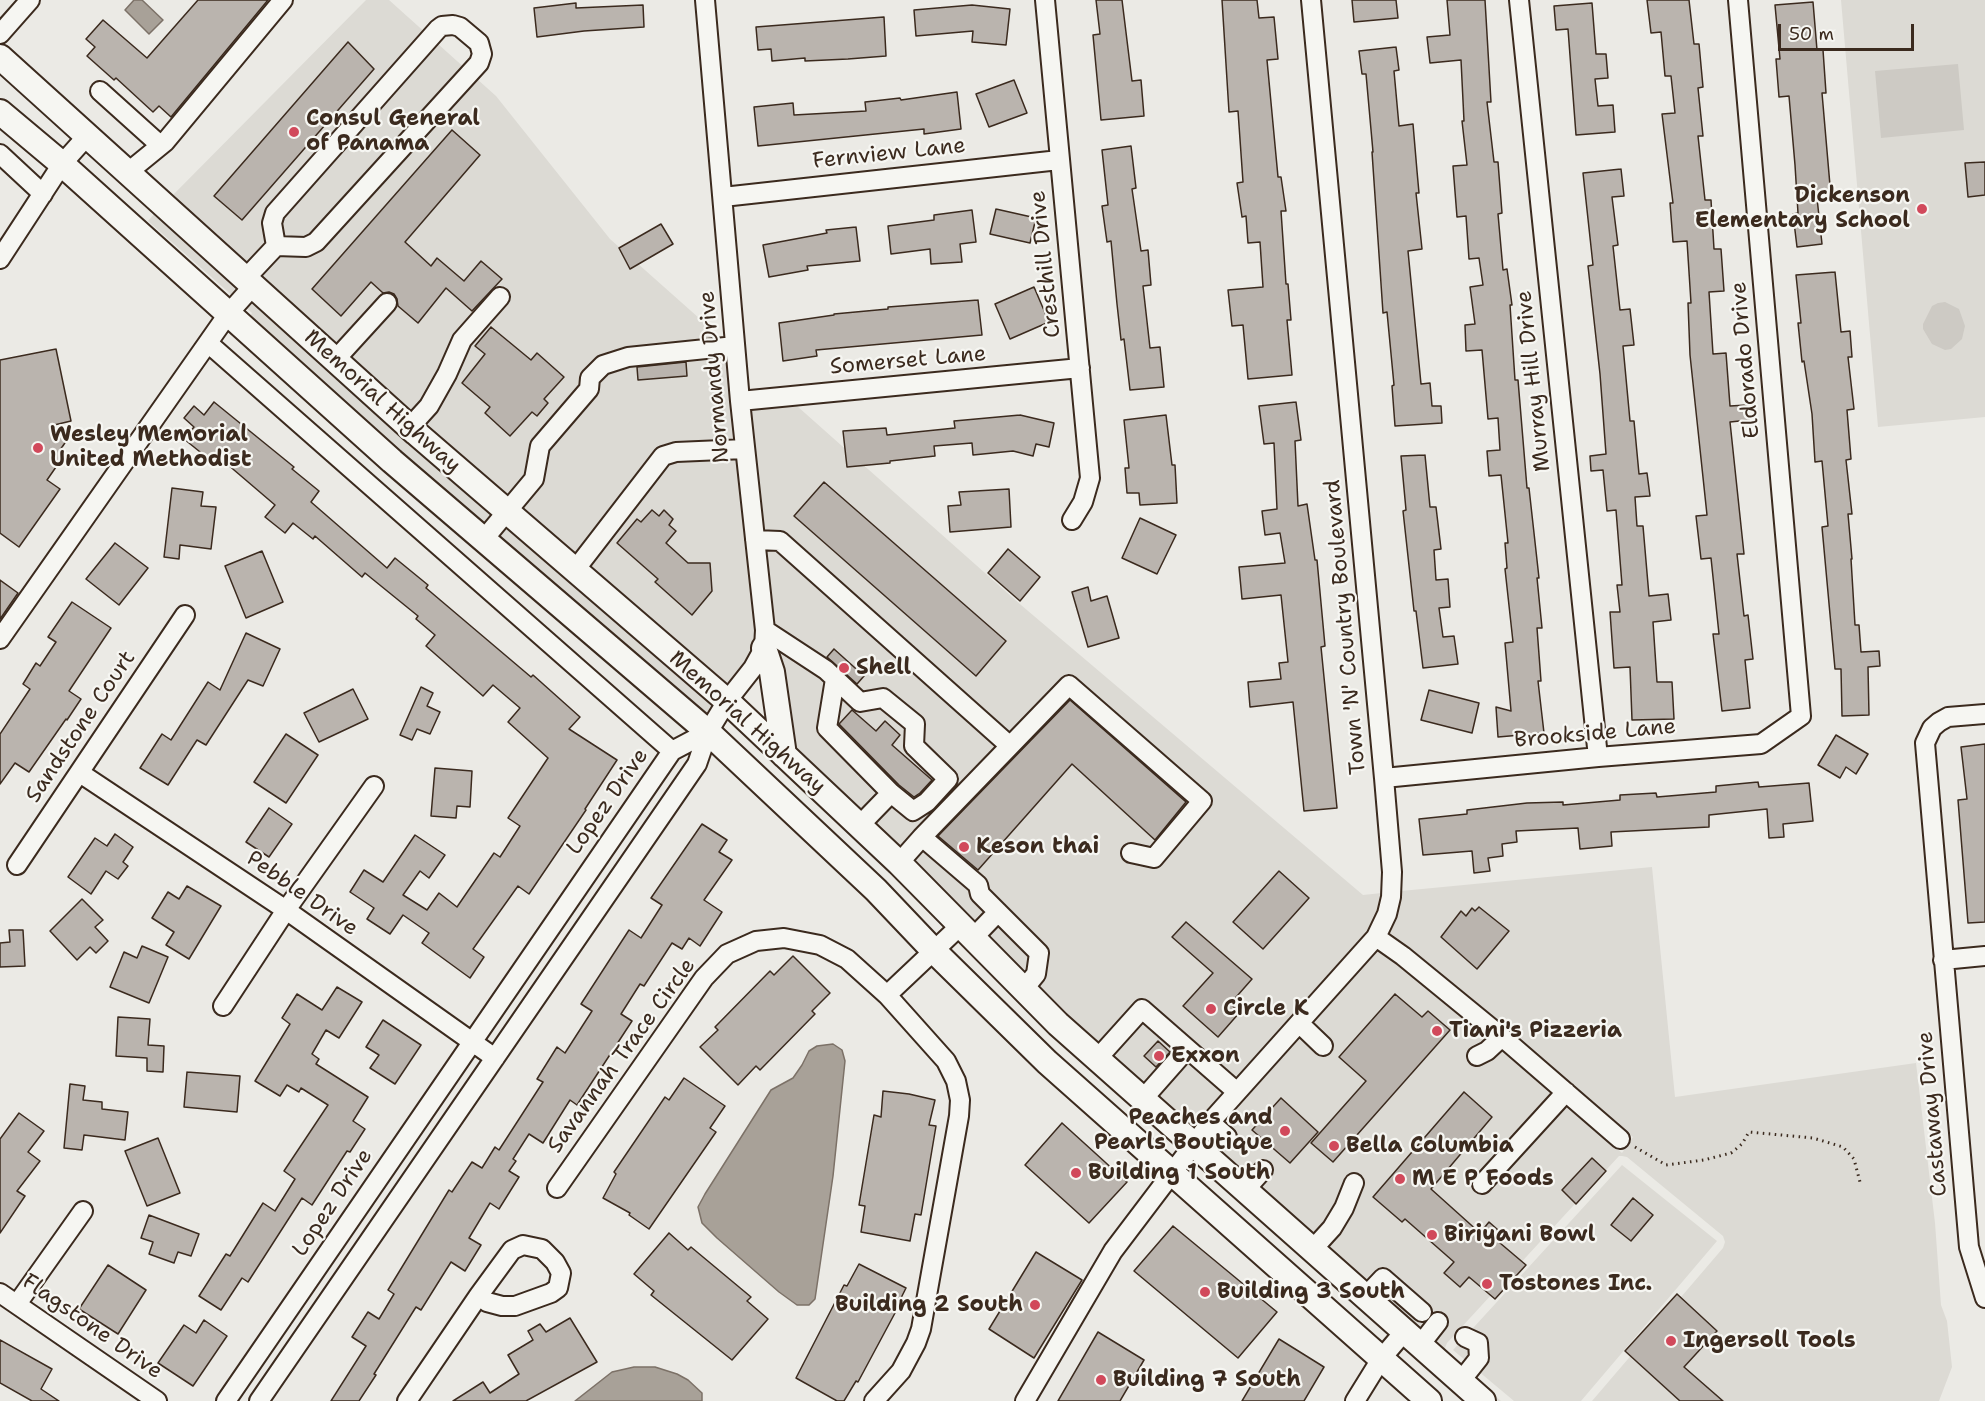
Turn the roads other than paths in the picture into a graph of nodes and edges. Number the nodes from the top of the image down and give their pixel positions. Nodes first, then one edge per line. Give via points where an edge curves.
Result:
1 (283, 0) edge
2 (705, 0) edge
3 (1045, 0) edge
4 (1311, 0) edge
5 (1519, 0) edge
6 (1738, 0) edge
7 (28, 1) edge
8 (0, 34) edge
9 (0, 57) edge
10 (100, 91) dead end
11 (0, 112) edge
12 (87, 136) junction
13 (160, 146) junction
14 (0, 154) edge
15 (1059, 160) junction
16 (62, 164) junction
17 (127, 173) junction
18 (43, 194) junction
19 (723, 197) junction
20 (276, 246) junction
21 (0, 259) edge
22 (249, 283) junction
23 (500, 297) dead end
24 (387, 303) dead end
25 (228, 314) junction
26 (208, 343) junction
27 (735, 346) junction
28 (335, 360) junction
29 (1080, 368) junction
30 (740, 401) junction
31 (410, 428) junction
32 (745, 449) junction
33 (508, 512) junction
34 (1072, 520) dead end
35 (484, 539) junction
36 (755, 540) junction
37 (575, 570) junction
38 (185, 615) dead end
39 (0, 639) edge
40 (765, 639) junction
41 (836, 679) junction
42 (727, 701) junction
43 (1985, 714) edge
44 (1801, 716) joint
45 (708, 732) junction
46 (1010, 746) junction
47 (672, 751) junction
48 (784, 755) junction
49 (1598, 757) junction
50 (80, 773) junction
51 (1384, 778) junction
52 (374, 786) dead end
53 (891, 793) junction
54 (860, 825) junction
55 (922, 837) junction
56 (1131, 853) dead end
57 (899, 863) junction
58 (17, 865) dead end
59 (286, 910) junction
60 (998, 912) junction
61 (966, 932) junction
62 (1376, 937) junction
63 (934, 951) junction
64 (1985, 956) edge
65 (1943, 960) junction
66 (1023, 990) junction
67 (887, 995) junction
68 (223, 1006) dead end
69 (1299, 1023) junction
70 (1502, 1036) junction
71 (472, 1043) junction
72 (1323, 1046) dead end
73 (1187, 1049) junction
74 (1477, 1056) dead end
75 (495, 1058) junction
76 (1097, 1059) junction
77 (1237, 1092) junction
78 (1566, 1092) junction
79 (1142, 1100) junction
80 (1210, 1122) junction
81 (1227, 1137) dead end
82 (1620, 1139) road end
83 (1193, 1145) junction
84 (1263, 1170) dead end
85 (1173, 1172) junction
86 (1354, 1183) dead end
87 (1482, 1184) dead end
88 (556, 1188) dead end
89 (1245, 1190) junction
90 (83, 1211) dead end
91 (1977, 1247) edge
92 (1312, 1250) junction
93 (0, 1293) edge
94 (479, 1295) dead end
95 (1365, 1297) junction
96 (1985, 1298) edge
97 (16, 1304) junction
98 (1422, 1312) dead end
99 (1438, 1322) dead end
100 (1465, 1337) dead end
101 (1412, 1339) junction
102 (1381, 1359) junction
103 (1460, 1382) junction
104 (156, 1401) edge
105 (226, 1401) edge
106 (259, 1401) edge
107 (407, 1401) edge
108 (874, 1401) edge
109 (1025, 1401) edge
110 (1355, 1401) edge
111 (1429, 1401) edge
112 (1483, 1401) edge

1 - 13 street
2 - 19 street, Normandy Drive
3 - 15 street, Cresthill Drive
4 - 51 street, Town 'N' Country Boulevard
5 - 49 street, Murray Hill Drive
6 - 44 street, Eldorado Drive
7 - 8 street
9 - 12 main road, Memorial Highway
10 - 13 street
11 - 16 main road, Memorial Highway
12 - 16 street
12 - 17 main road, Memorial Highway
13 - 17 street
14 - 18 street
15 - 19 street, Fernview Lane
15 - 29 street, Cresthill Drive
16 - 18 street
16 - 25 main road, Memorial Highway
17 - 22 main road, Memorial Highway
18 - 21 street
19 - 27 street, Normandy Drive
20 - 20 street via 306,247 316,242 478,63 482,49 476,40 460,27 447,25 438,29 275,213 272,223
20 - 22 street
22 - 25 street
22 - 28 main road, Memorial Highway
23 - 31 street via 462,340 429,406
24 - 28 street
25 - 26 street
25 - 35 main road, Memorial Highway
26 - 39 street
26 - 47 street
27 - 30 street, Normandy Drive
27 - 33 street via 628,357 603,365 590,378 589,389 540,446 534,479
28 - 31 main road, Memorial Highway
29 - 30 street, Somerset Lane
29 - 34 street, Cresthill Drive via 1090,478 1083,502
30 - 32 street, Normandy Drive
31 - 33 main road, Memorial Highway
32 - 36 street, Normandy Drive
32 - 37 street via 663,456
33 - 35 street
33 - 37 main road, Memorial Highway
35 - 45 main road, Memorial Highway
36 - 40 street, Normandy Drive
36 - 46 street via 780,542
37 - 42 main road, Memorial Highway
38 - 50 street, Sandstone Court
40 - 41 street
40 - 42 street via 753,668
40 - 48 main road
41 - 53 street via 827,728
41 - 53 street via 860,702 883,699 915,724 914,746 948,779 913,811
42 - 45 street
42 - 48 main road, Memorial Highway
43 - 65 street, Castaway Drive via 1948,717 1927,735 1925,743
44 - 49 street, Brookside Lane via 1761,744
45 - 47 street, Lopez Drive
45 - 63 main road, Memorial Highway via 868,882
45 - 75 street via 696,764
46 - 55 street
46 - 56 street via 1069,685 1202,801 1154,858
47 - 71 street, Lopez Drive
48 - 54 main road, Memorial Highway
49 - 51 street, Brookside Lane
50 - 58 street, Sandstone Court
50 - 59 street, Pebble Drive
51 - 62 street, Town 'N' Country Boulevard via 1392,889 1387,914
52 - 59 street
53 - 54 street
54 - 57 main road, Memorial Highway
55 - 57 street
55 - 60 street via 978,885 980,894
57 - 61 main road, Memorial Highway
59 - 68 street
59 - 71 street, Pebble Drive
60 - 61 street
60 - 66 street via 1039,953 1036,974
61 - 63 street
61 - 66 main road, Memorial Highway
62 - 69 street, Town 'N' Country Boulevard
62 - 70 street
63 - 67 street
63 - 85 main road, Memorial Highway via 1047,1062
64 - 65 street
65 - 91 street, Castaway Drive
66 - 76 main road, Memorial Highway
67 - 88 street, Savannah Trace Circle via 847,959 820,945 784,938 756,941 727,954 704,978
67 - 108 street, Savannah Trace Circle via 946,1061 956,1081 960,1108 921,1329 901,1371
69 - 72 street
69 - 77 street, Town 'N' Country Boulevard
70 - 74 street
70 - 78 street
71 - 75 street, Pebble Drive
71 - 105 street, Lopez Drive
73 - 76 street via 1142,1009
73 - 77 street
73 - 79 street
75 - 106 street
76 - 79 main road, Memorial Highway
77 - 80 street, Town 'N' Country Boulevard
78 - 82 street
78 - 87 street
79 - 83 main road, Memorial Highway
80 - 81 street
80 - 83 street, Town 'N' Country Boulevard
83 - 85 street, Town 'N' Country Boulevard
83 - 89 main road, Memorial Highway
84 - 89 street
85 - 102 main road, Memorial Highway
85 - 109 street, Town 'N' Country Boulevard via 1113,1251
86 - 92 street via 1332,1228
89 - 92 main road, Memorial Highway
90 - 97 street
91 - 96 street, Castaway Drive
92 - 95 main road, Memorial Highway
93 - 97 street, Flagstone Drive
94 - 107 street
95 - 98 street via 1383,1278
95 - 101 main road, Memorial Highway
97 - 104 street, Flagstone Drive
99 - 101 street
100 - 103 street via 1478,1343 1479,1358
101 - 102 street
101 - 103 main road, Memorial Highway
102 - 110 street
102 - 111 main road, Memorial Highway
103 - 112 main road, Memorial Highway

